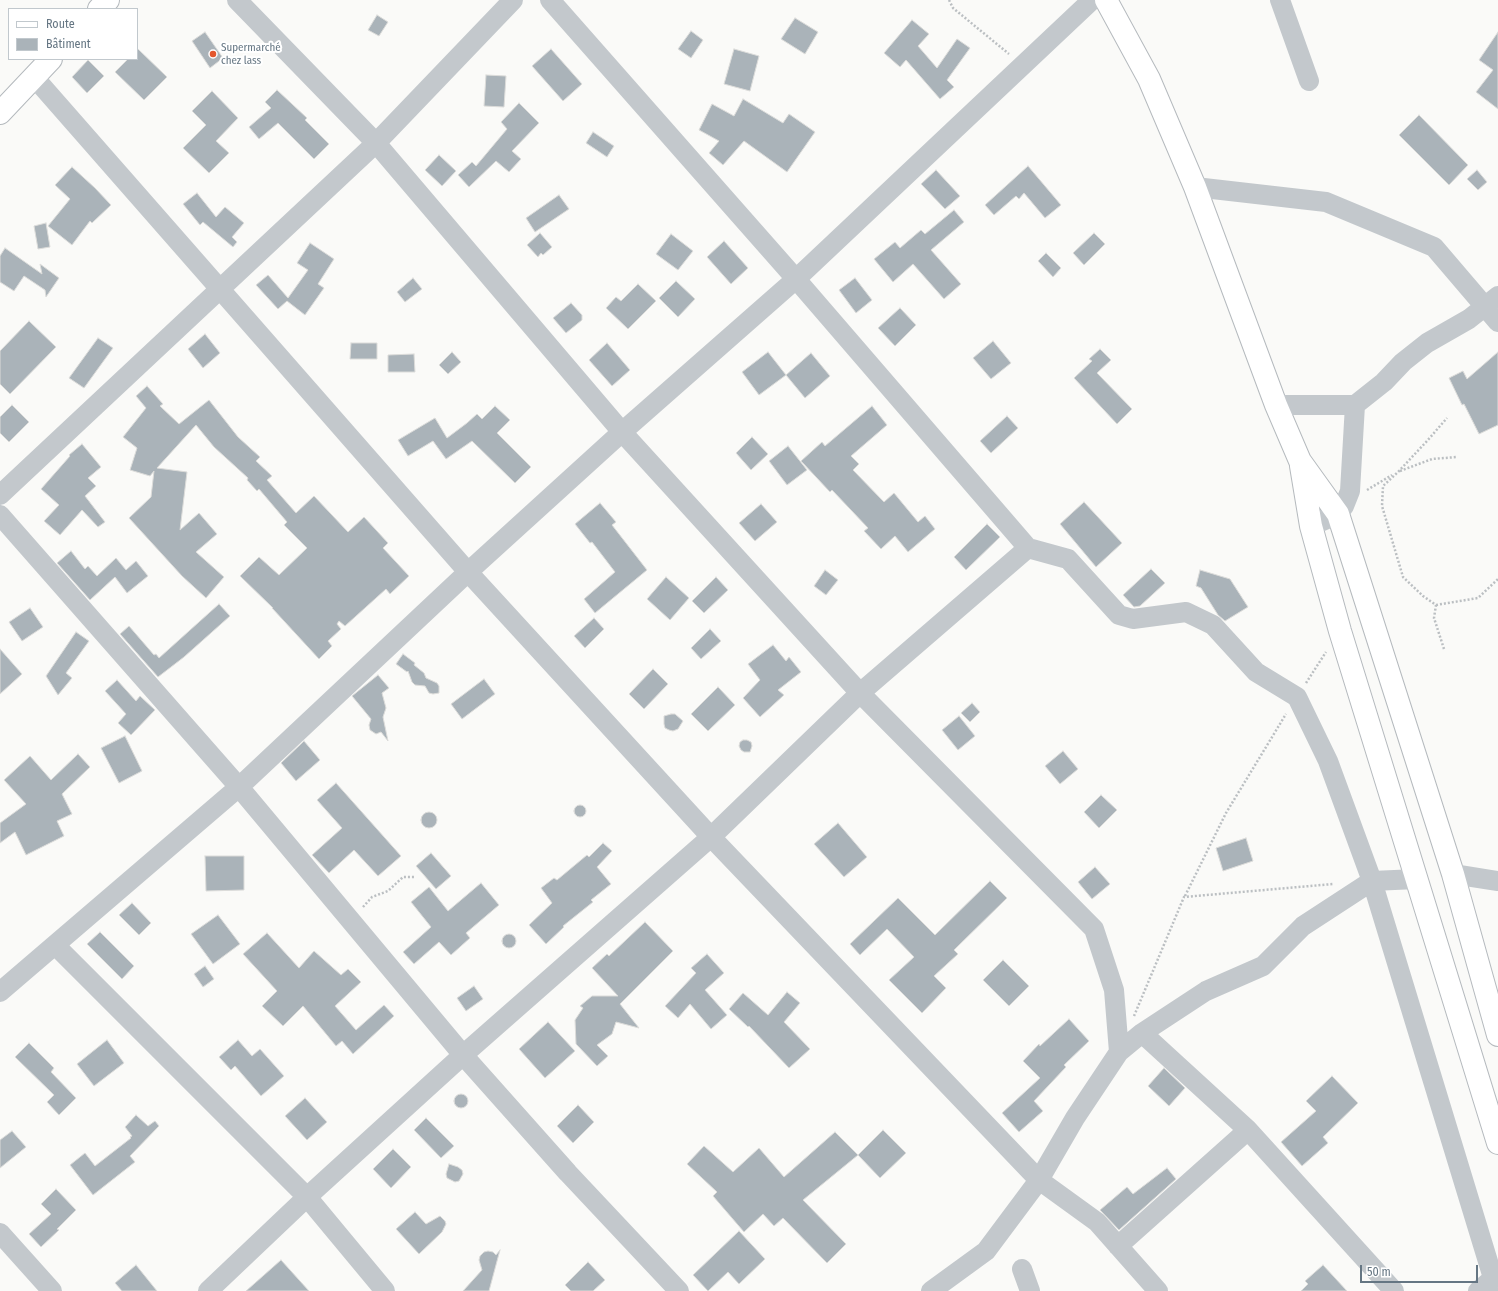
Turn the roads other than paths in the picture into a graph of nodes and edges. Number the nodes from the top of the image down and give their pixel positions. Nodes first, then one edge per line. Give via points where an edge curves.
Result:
1 (108, 0) edge
2 (237, 0) edge
3 (514, 0) edge
4 (550, 0) edge
5 (1092, 0) edge
6 (1106, 0) edge
7 (1280, 0) edge
8 (101, 8) edge
9 (50, 60) edge
10 (34, 77) junction
11 (1309, 81) dead end
12 (1, 110) edge
13 (376, 143) junction
14 (1195, 187) junction
15 (796, 279) junction
16 (220, 290) junction
17 (1492, 302) edge
18 (1498, 322) edge
19 (1276, 405) junction
20 (1355, 405) junction
21 (622, 432) junction
22 (1300, 461) junction
23 (0, 495) edge
24 (1341, 510) junction
25 (0, 515) edge
26 (1311, 526) junction
27 (1028, 548) junction
28 (468, 572) junction
29 (860, 693) junction
30 (240, 787) junction
31 (711, 837) junction
32 (1453, 874) junction
33 (1417, 879) junction
34 (1372, 881) junction
35 (1498, 881) edge
36 (55, 945) junction
37 (0, 992) edge
38 (1138, 1025) junction
39 (1498, 1035) edge
40 (1119, 1052) junction
41 (463, 1055) junction
42 (1248, 1130) junction
43 (1498, 1143) edge
44 (1039, 1180) junction
45 (307, 1197) junction
46 (0, 1233) edge
47 (1118, 1246) junction
48 (1022, 1269) dead end
49 (1496, 1281) edge
50 (52, 1291) edge
51 (208, 1291) edge
52 (385, 1291) edge
53 (679, 1291) edge
54 (931, 1291) edge
55 (1030, 1291) edge
56 (1158, 1291) edge
57 (1394, 1291) edge
58 (1478, 1291) edge

1 - 8 main road
2 - 13 street
3 - 13 street
4 - 15 street
5 - 15 street
6 - 14 main road via 1148,79
7 - 11 street
9 - 10 main road
10 - 12 main road
10 - 16 street
13 - 16 street
13 - 21 street
14 - 17 street via 1326,202 1434,247
14 - 19 main road
15 - 21 street
15 - 27 street
16 - 23 street
16 - 28 street
17 - 18 street
17 - 20 street via 1409,357 1384,382
19 - 20 street
19 - 22 main road
20 - 24 street via 1350,491
21 - 28 street
21 - 29 street
22 - 24 main road
22 - 26 main road
24 - 26 street
24 - 32 main road
25 - 30 street
26 - 33 main road via 1340,630
27 - 29 street
27 - 34 street via 1068,559 1119,614 1133,619 1186,612 1213,625 1256,672 1297,697 1328,761
28 - 30 street
28 - 31 street
29 - 31 street
29 - 40 street via 1094,929 1114,990
30 - 36 street
30 - 41 street
31 - 41 street
31 - 44 street
32 - 35 street
32 - 39 main road
33 - 34 street
33 - 43 main road
34 - 38 street via 1303,926 1263,966
34 - 49 street
36 - 37 street
36 - 45 street
38 - 40 street
38 - 42 street
40 - 44 street via 1075,1118
41 - 45 street
41 - 53 street via 568,1173
42 - 47 street
42 - 57 street
44 - 47 street via 1097,1222
44 - 54 street via 986,1252
45 - 51 street
45 - 52 street
46 - 50 street
47 - 56 street
48 - 55 street
49 - 58 street

